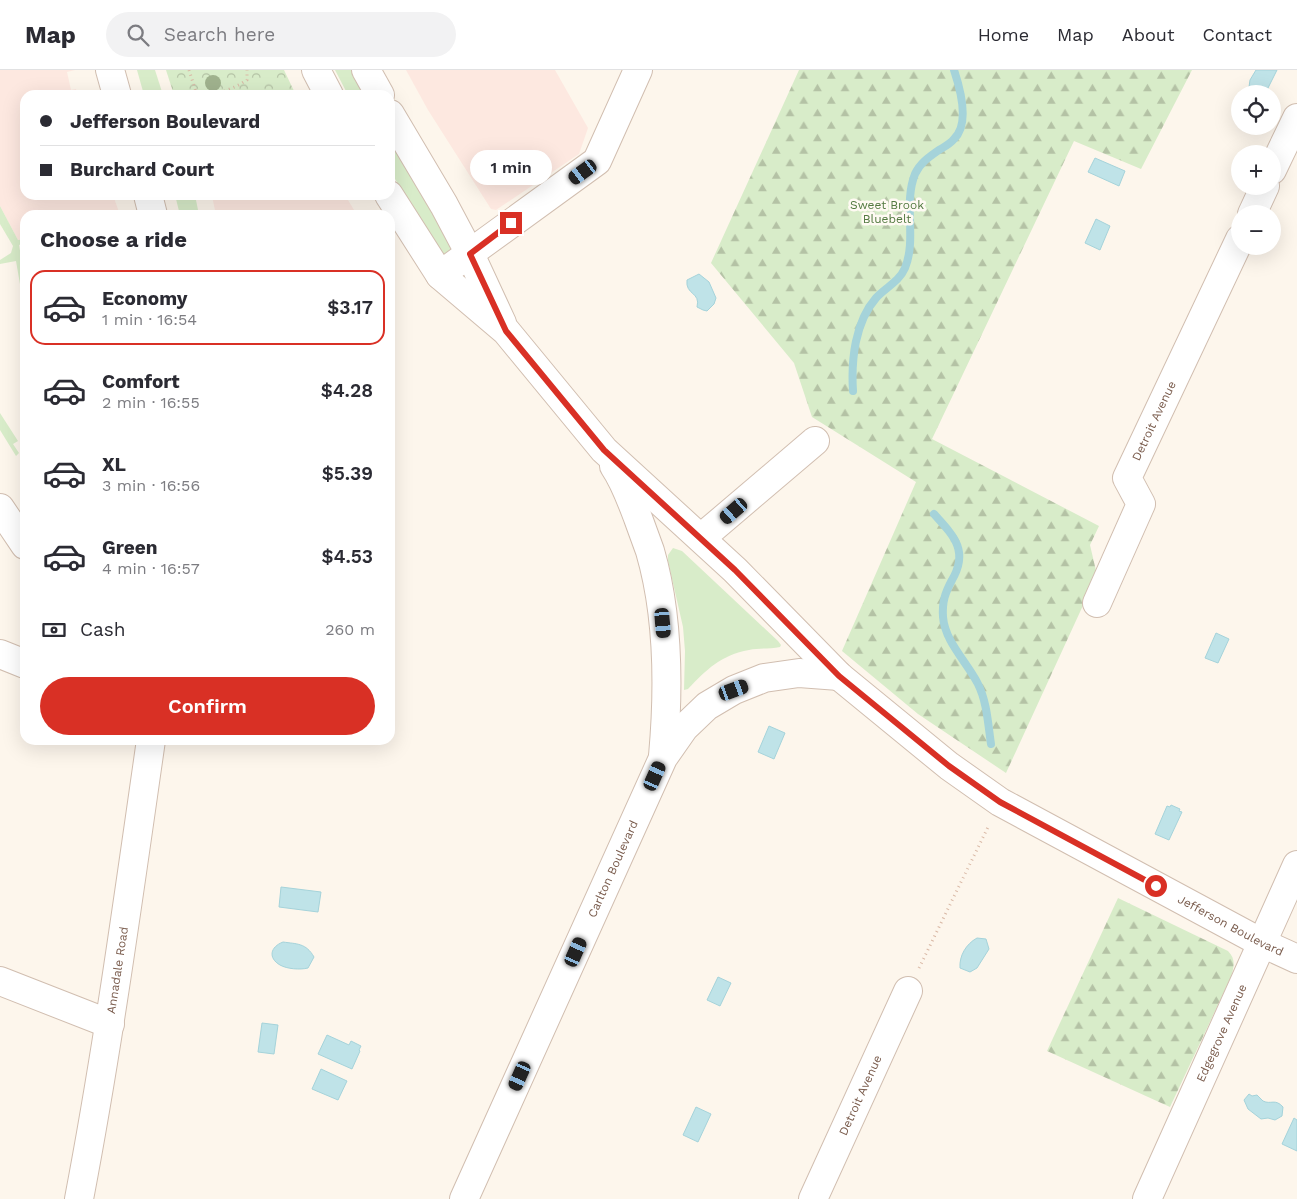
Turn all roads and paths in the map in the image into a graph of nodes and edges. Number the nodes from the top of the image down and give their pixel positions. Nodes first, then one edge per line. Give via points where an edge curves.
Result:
1 (110, 70) edge
2 (189, 70) edge
3 (247, 70) edge
4 (316, 70) edge
5 (366, 70) edge
6 (638, 70) edge
7 (116, 90) edge
8 (195, 90) edge
9 (227, 90) edge
10 (326, 90) edge
11 (377, 90) edge
12 (1297, 118) edge
13 (395, 123) edge
14 (1281, 151) edge
15 (392, 200) edge
16 (470, 254) junction
17 (1232, 255) edge
18 (440, 275) junction
19 (506, 331) junction
20 (815, 441) dead end
21 (604, 450) junction
22 (0, 508) edge
23 (20, 537) edge
24 (701, 538) junction
25 (1097, 603) dead end
26 (0, 654) edge
27 (20, 662) edge
28 (839, 676) junction
29 (150, 745) edge
30 (663, 758) junction
31 (1000, 802) junction
32 (1297, 865) edge
33 (1262, 943) junction
34 (1297, 959) edge
35 (0, 981) edge
36 (908, 991) joint
37 (110, 1024) junction
38 (79, 1199) edge
39 (464, 1199) edge
40 (813, 1199) edge
41 (1147, 1199) edge

1 - 7 street
2 - 8 path
3 - 9 path via 247,80
4 - 10 street
5 - 11 street
6 - 16 street via 597,161
12 - 14 street
13 - 16 street, Jefferson Boulevard
15 - 18 street, Jefferson Boulevard
16 - 18 street
16 - 19 street, Jefferson Boulevard
17 - 25 street, Detroit Avenue via 1127,478 1141,504
18 - 19 street, Jefferson Boulevard
19 - 21 street, Jefferson Boulevard
20 - 24 street
21 - 24 street, Jefferson Boulevard
21 - 30 street, Carlton Boulevard via 624,480 647,542 661,603 667,712
22 - 23 street
24 - 28 street, Jefferson Boulevard
26 - 27 street
28 - 30 street, Carlton Boulevard via 798,673 764,678 734,690 707,706 684,728
28 - 31 street, Jefferson Boulevard via 949,766
29 - 37 street, Annadale Road
30 - 39 street, Carlton Boulevard
31 - 33 street, Jefferson Boulevard
31 - 36 path
32 - 33 street, Edgegrove Avenue
33 - 34 street, Jefferson Boulevard
33 - 41 street, Edgegrove Avenue
35 - 37 street
36 - 40 street, Detroit Avenue
37 - 38 street, Annadale Road

